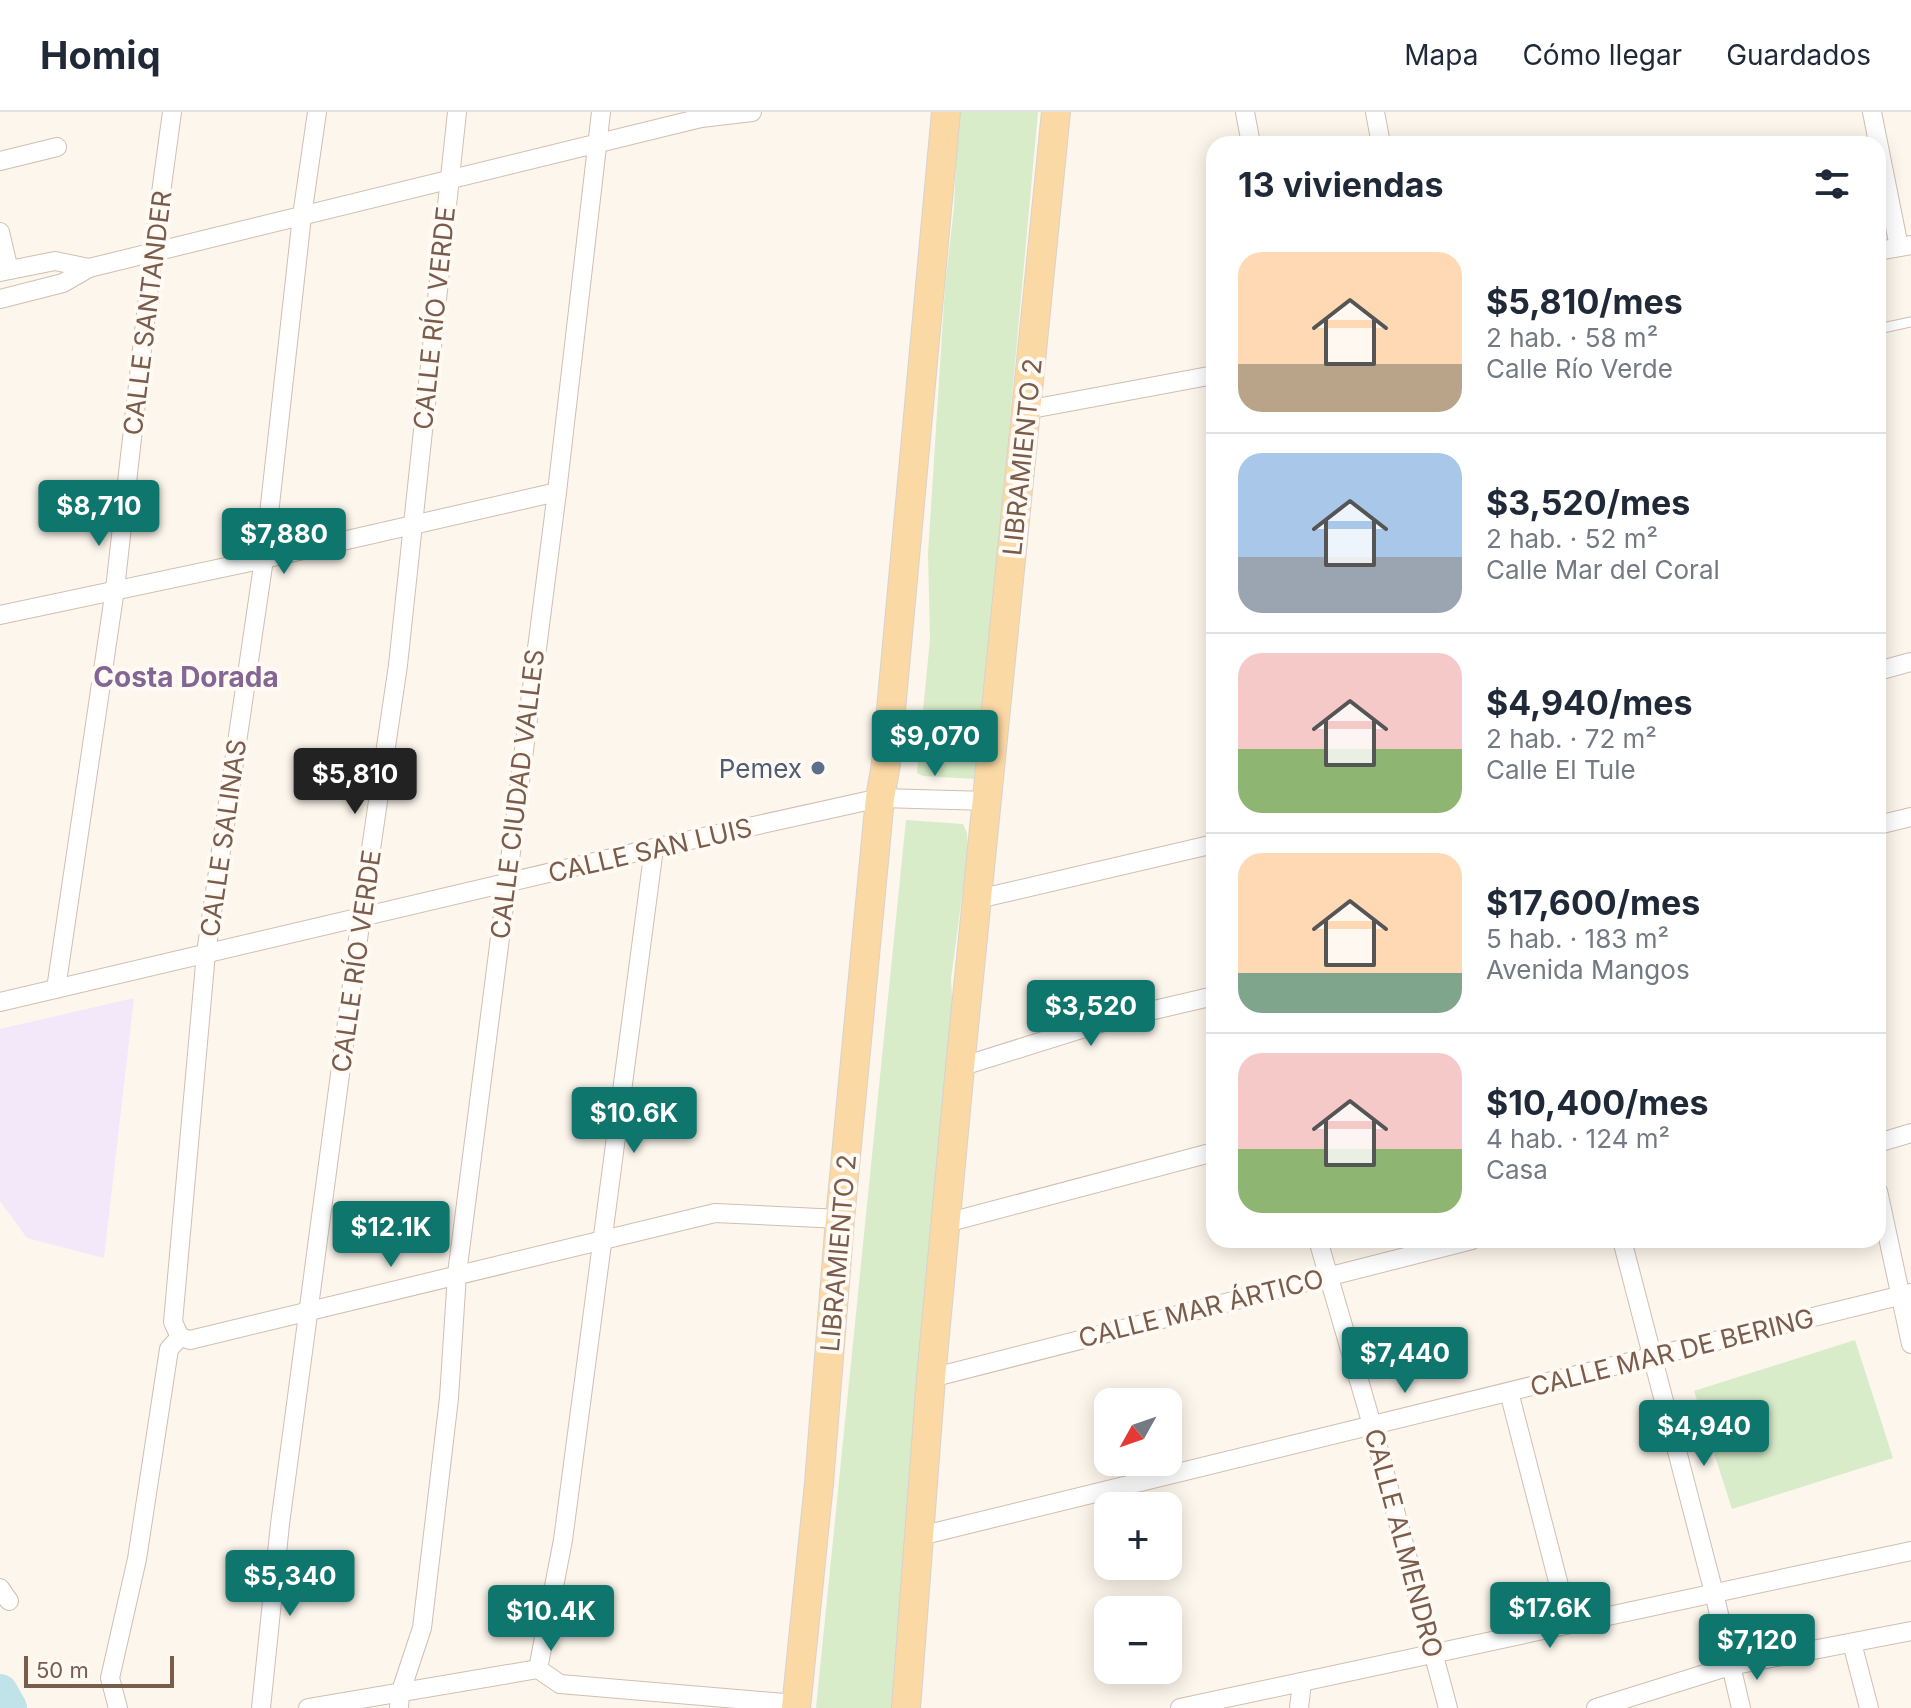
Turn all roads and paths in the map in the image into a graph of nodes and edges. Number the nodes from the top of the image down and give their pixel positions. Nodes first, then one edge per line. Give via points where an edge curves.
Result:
1 (172, 112) edge
2 (317, 112) edge
3 (457, 112) edge
4 (601, 112) edge
5 (752, 112) edge
6 (946, 112) edge
7 (1056, 112) edge
8 (1245, 112) edge
9 (1375, 112) edge
10 (1872, 112) edge
11 (1250, 136) edge
12 (1380, 136) edge
13 (1878, 136) edge
14 (597, 143) junction
15 (57, 147) dead end
16 (0, 161) edge
17 (1886, 169) edge
18 (448, 179) junction
19 (302, 216) junction
20 (0, 232) edge
21 (1905, 246) edge
22 (153, 252) junction
23 (89, 268) junction
24 (4, 271) edge
25 (0, 299) edge
26 (1911, 322) edge
27 (1886, 327) edge
28 (1206, 376) edge
29 (1026, 410) junction
30 (557, 492) junction
31 (412, 523) junction
32 (264, 559) junction
33 (115, 589) junction
34 (1, 611) edge
35 (1911, 662) edge
36 (1886, 669) edge
37 (880, 798) junction
38 (988, 801) junction
39 (1911, 817) edge
40 (1886, 823) edge
41 (1206, 846) edge
42 (654, 848) junction
43 (505, 884) junction
44 (978, 899) junction
45 (361, 917) junction
46 (206, 953) junction
47 (56, 989) junction
48 (1206, 998) edge
49 (0, 1002) edge
50 (960, 1067) junction
51 (1911, 1133) edge
52 (1886, 1141) edge
53 (1206, 1154) edge
54 (840, 1219) junction
55 (1886, 1220) edge
56 (946, 1223) junction
57 (601, 1239) junction
58 (1320, 1248) edge
59 (1440, 1248) edge
60 (1624, 1248) edge
61 (457, 1274) junction
62 (1327, 1276) junction
63 (1906, 1294) edge
64 (309, 1311) junction
65 (180, 1337) junction
66 (1911, 1344) edge
67 (1653, 1356) junction
68 (931, 1378) junction
69 (1509, 1392) junction
70 (1372, 1425) junction
71 (920, 1536) junction
72 (1911, 1551) edge
73 (1714, 1593) junction
74 (1569, 1624) junction
75 (1911, 1631) edge
76 (1852, 1643) junction
77 (1434, 1653) junction
78 (1730, 1666) junction
79 (538, 1669) junction
80 (1302, 1682) junction
81 (399, 1701) edge
82 (796, 1706) edge
83 (118, 1708) edge
84 (261, 1708) edge
85 (308, 1708) edge
86 (906, 1708) edge
87 (1180, 1708) edge
88 (1299, 1708) edge
89 (1448, 1708) edge
90 (1596, 1708) edge
91 (1741, 1708) edge
92 (1869, 1708) edge

1 - 22 street, CALLE SANTANDER
2 - 19 street, CALLE SALINAS
3 - 18 street, CALLE RÍO VERDE
4 - 14 street, CALLE CIUDAD VALLES
5 - 14 street via 701,118
6 - 37 main road, LIBRAMIENTO 2
7 - 29 main road, LIBRAMIENTO 2
8 - 11 street
9 - 12 street
10 - 13 street
14 - 18 street
14 - 30 street, CALLE CIUDAD VALLES
15 - 16 street
17 - 21 street
18 - 19 street
18 - 31 street, CALLE RÍO VERDE
19 - 22 street
19 - 32 street, CALLE SALINAS
20 - 24 street
22 - 23 street
22 - 33 street, CALLE SANTANDER
23 - 24 street via 55,261
23 - 25 street via 63,283
26 - 27 lane
28 - 29 street
29 - 38 main road, LIBRAMIENTO 2
30 - 31 street
30 - 43 street, CALLE CIUDAD VALLES
31 - 32 street
31 - 45 street, CALLE RÍO VERDE via 398,665
32 - 33 street
32 - 46 street, CALLE SALINAS
33 - 34 street
33 - 47 street, CALLE SANTANDER
35 - 36 street
37 - 38 street
37 - 42 street, CALLE SAN LUIS
37 - 54 main road, LIBRAMIENTO 2
38 - 44 main road, LIBRAMIENTO 2
39 - 40 street
41 - 44 street
42 - 43 street, CALLE SAN LUIS
42 - 57 street
43 - 45 street, CALLE SAN LUIS
43 - 61 street, CALLE CIUDAD VALLES
44 - 50 main road, LIBRAMIENTO 2
45 - 46 street, CALLE SAN LUIS
45 - 64 street, CALLE RÍO VERDE
46 - 47 street, CALLE SAN LUIS
46 - 65 street, CALLE SALINAS via 173,1322
47 - 49 street, CALLE SAN LUIS
48 - 50 street via 1107,1021
50 - 56 main road, LIBRAMIENTO 2
51 - 52 street
53 - 56 street
54 - 57 street via 715,1213
54 - 82 main road, LIBRAMIENTO 2
55 - 63 street
56 - 68 main road, LIBRAMIENTO 2
57 - 61 street
57 - 79 street via 563,1540
58 - 62 street, CALLE ALMENDRO
59 - 62 street, CALLE MAR ÁRTICO
60 - 67 street
61 - 64 street
61 - 81 street, CALLE CIUDAD VALLES via 449,1398 422,1628
62 - 68 street, CALLE MAR ÁRTICO
62 - 70 street, CALLE ALMENDRO
63 - 66 street
63 - 67 street, CALLE MAR DE BERING
64 - 65 street via 190,1340
64 - 84 street, CALLE RÍO VERDE
65 - 83 street, CALLE SALINAS via 169,1349 137,1559 110,1678
67 - 69 street, CALLE MAR DE BERING
67 - 73 street
68 - 71 main road, LIBRAMIENTO 2
69 - 70 street, CALLE MAR DE BERING
69 - 74 street
70 - 71 street, CALLE MAR DE BERING
70 - 77 street, CALLE ALMENDRO
71 - 86 main road, LIBRAMIENTO 2
72 - 73 street
73 - 74 street
73 - 78 street
74 - 77 street
75 - 76 street
76 - 78 street
76 - 92 street
77 - 80 street
77 - 89 street, CALLE ALMENDRO
78 - 90 street
78 - 91 street
79 - 81 street
79 - 82 street via 560,1684
80 - 87 street
80 - 88 street
81 - 85 street

